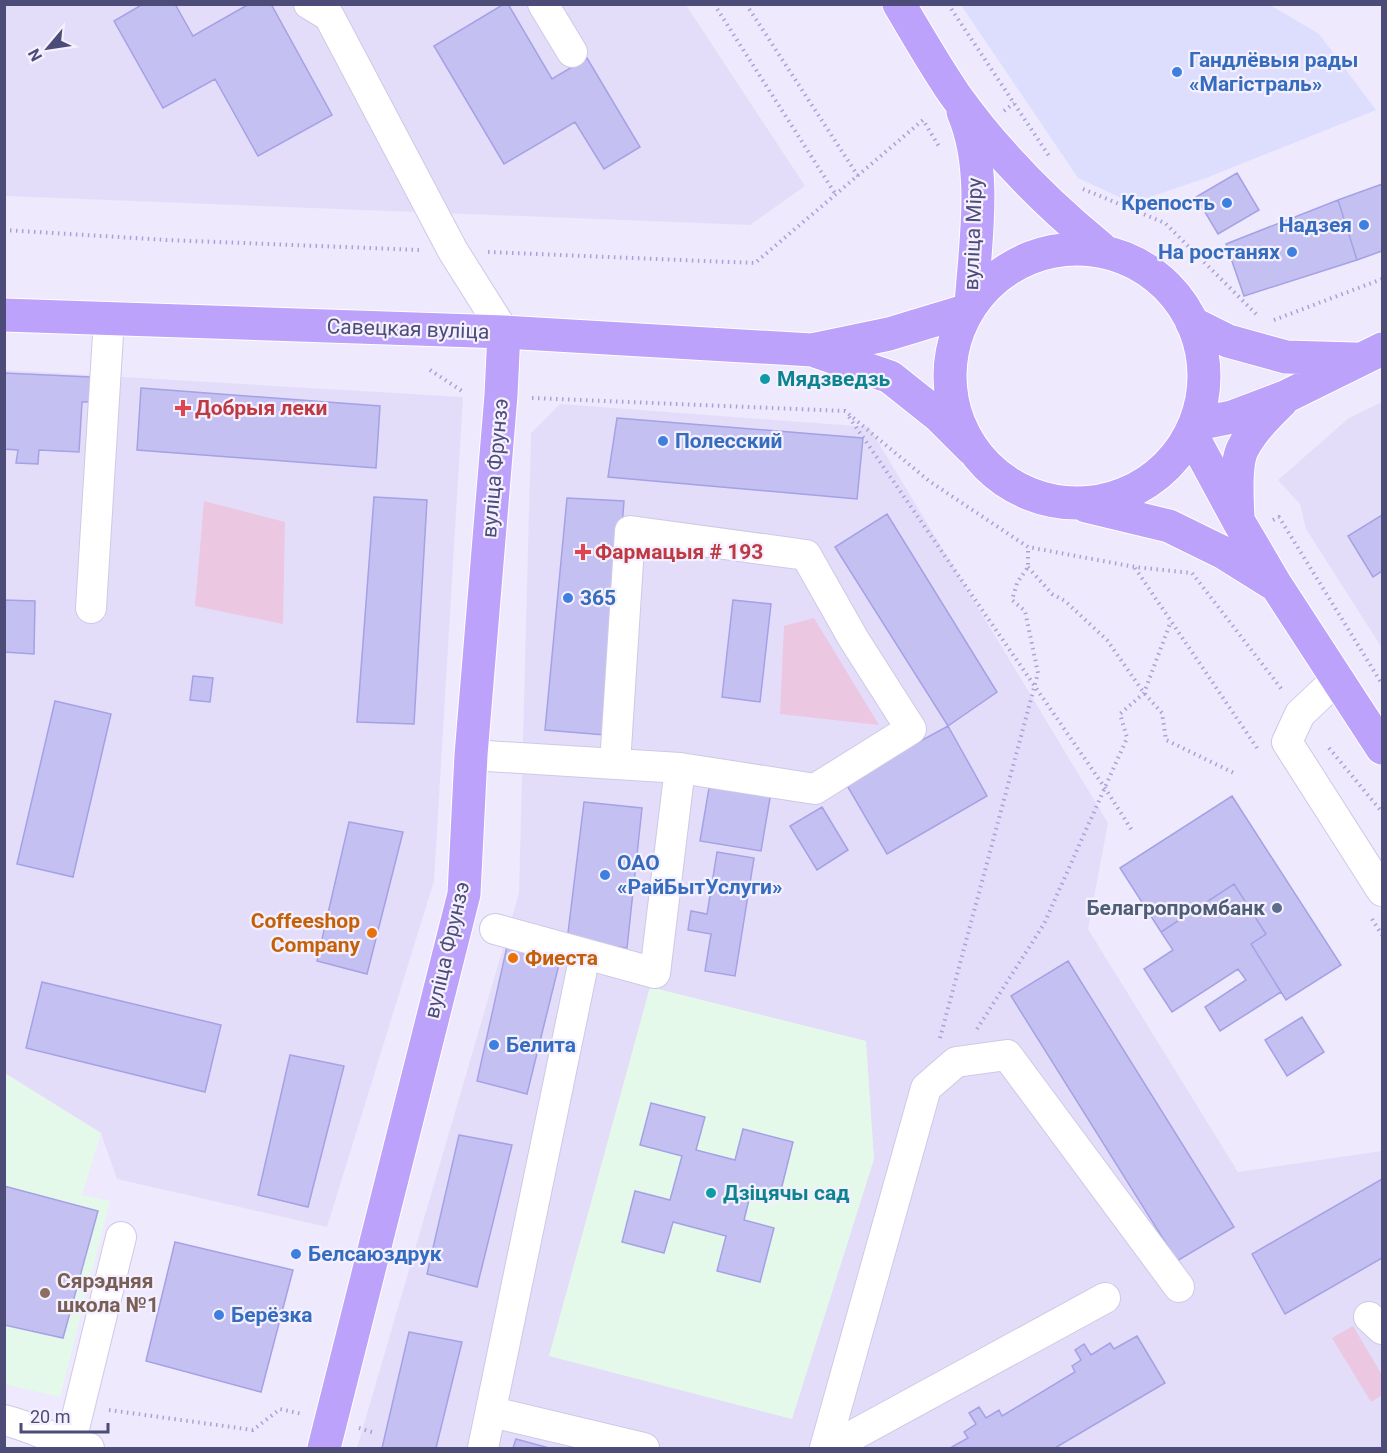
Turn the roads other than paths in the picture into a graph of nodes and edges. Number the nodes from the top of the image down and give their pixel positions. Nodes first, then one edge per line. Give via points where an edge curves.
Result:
1 (543, 4) edge
2 (898, 4) edge
3 (329, 8) edge
4 (572, 52) dead end
5 (955, 94) junction
6 (1101, 248) junction
7 (968, 308) junction
8 (4, 315) edge
9 (109, 318) junction
10 (1192, 323) junction
11 (504, 332) junction
12 (812, 350) junction
13 (1371, 354) edge
14 (1285, 397) junction
15 (1195, 430) junction
16 (972, 449) junction
17 (1076, 504) junction
18 (1239, 522) junction
19 (1276, 585) junction
20 (91, 608) dead end
21 (1338, 678) junction
22 (1383, 748) edge
23 (471, 755) junction
24 (615, 764) junction
25 (680, 768) junction
26 (1383, 891) edge
27 (495, 929) dead end
28 (585, 955) junction
29 (121, 1237) dead end
30 (1179, 1287) dead end
31 (1105, 1299) dead end
32 (492, 1412) junction
33 (12, 1422) edge
34 (327, 1434) edge
35 (79, 1447) edge
36 (483, 1449) edge
37 (644, 1449) edge
38 (825, 1449) edge
39 (830, 1449) edge

1 - 4 street
2 - 5 main road, вуліца Міру
3 - 11 street via 453,251
5 - 6 main road, вуліца Міру via 1018,172 1055,210
5 - 7 main road, вуліца Міру via 970,135 978,181
6 - 7 main road via 1056,250 1026,260 997,277
6 - 10 main road via 1126,257 1164,281
7 - 12 main road, Савецкая вуліца via 889,334
7 - 16 main road via 952,360 951,392
8 - 9 main road, Савецкая вуліца
9 - 11 main road, Савецкая вуліца
9 - 20 street
10 - 13 main road via 1228,341 1286,357
10 - 15 main road via 1205,381
11 - 12 main road, Савецкая вуліца
11 - 23 main road, вуліца Фрунзэ
12 - 16 main road, Савецкая вуліца via 890,377 939,416
13 - 14 main road
14 - 15 main road
14 - 18 main road via 1258,425 1242,450 1236,491
15 - 17 main road via 1182,454 1135,490 1111,500
15 - 18 main road
16 - 17 main road, Савецкая вуліца via 992,471 1017,489 1049,502
17 - 19 main road via 1169,526
18 - 19 main road
19 - 21 main road
21 - 22 main road
21 - 26 street via 1300,714 1287,742
23 - 24 street
23 - 34 main road, вуліца Фрунзэ via 464,894
24 - 25 street
24 - 25 street via 630,531 806,555 911,729 815,789
25 - 28 street via 655,973
27 - 28 street
28 - 32 street
29 - 35 street via 79,1407
30 - 38 street via 1006,1055 947,1052 926,1088
31 - 39 street
32 - 36 street
32 - 37 street
33 - 35 street

